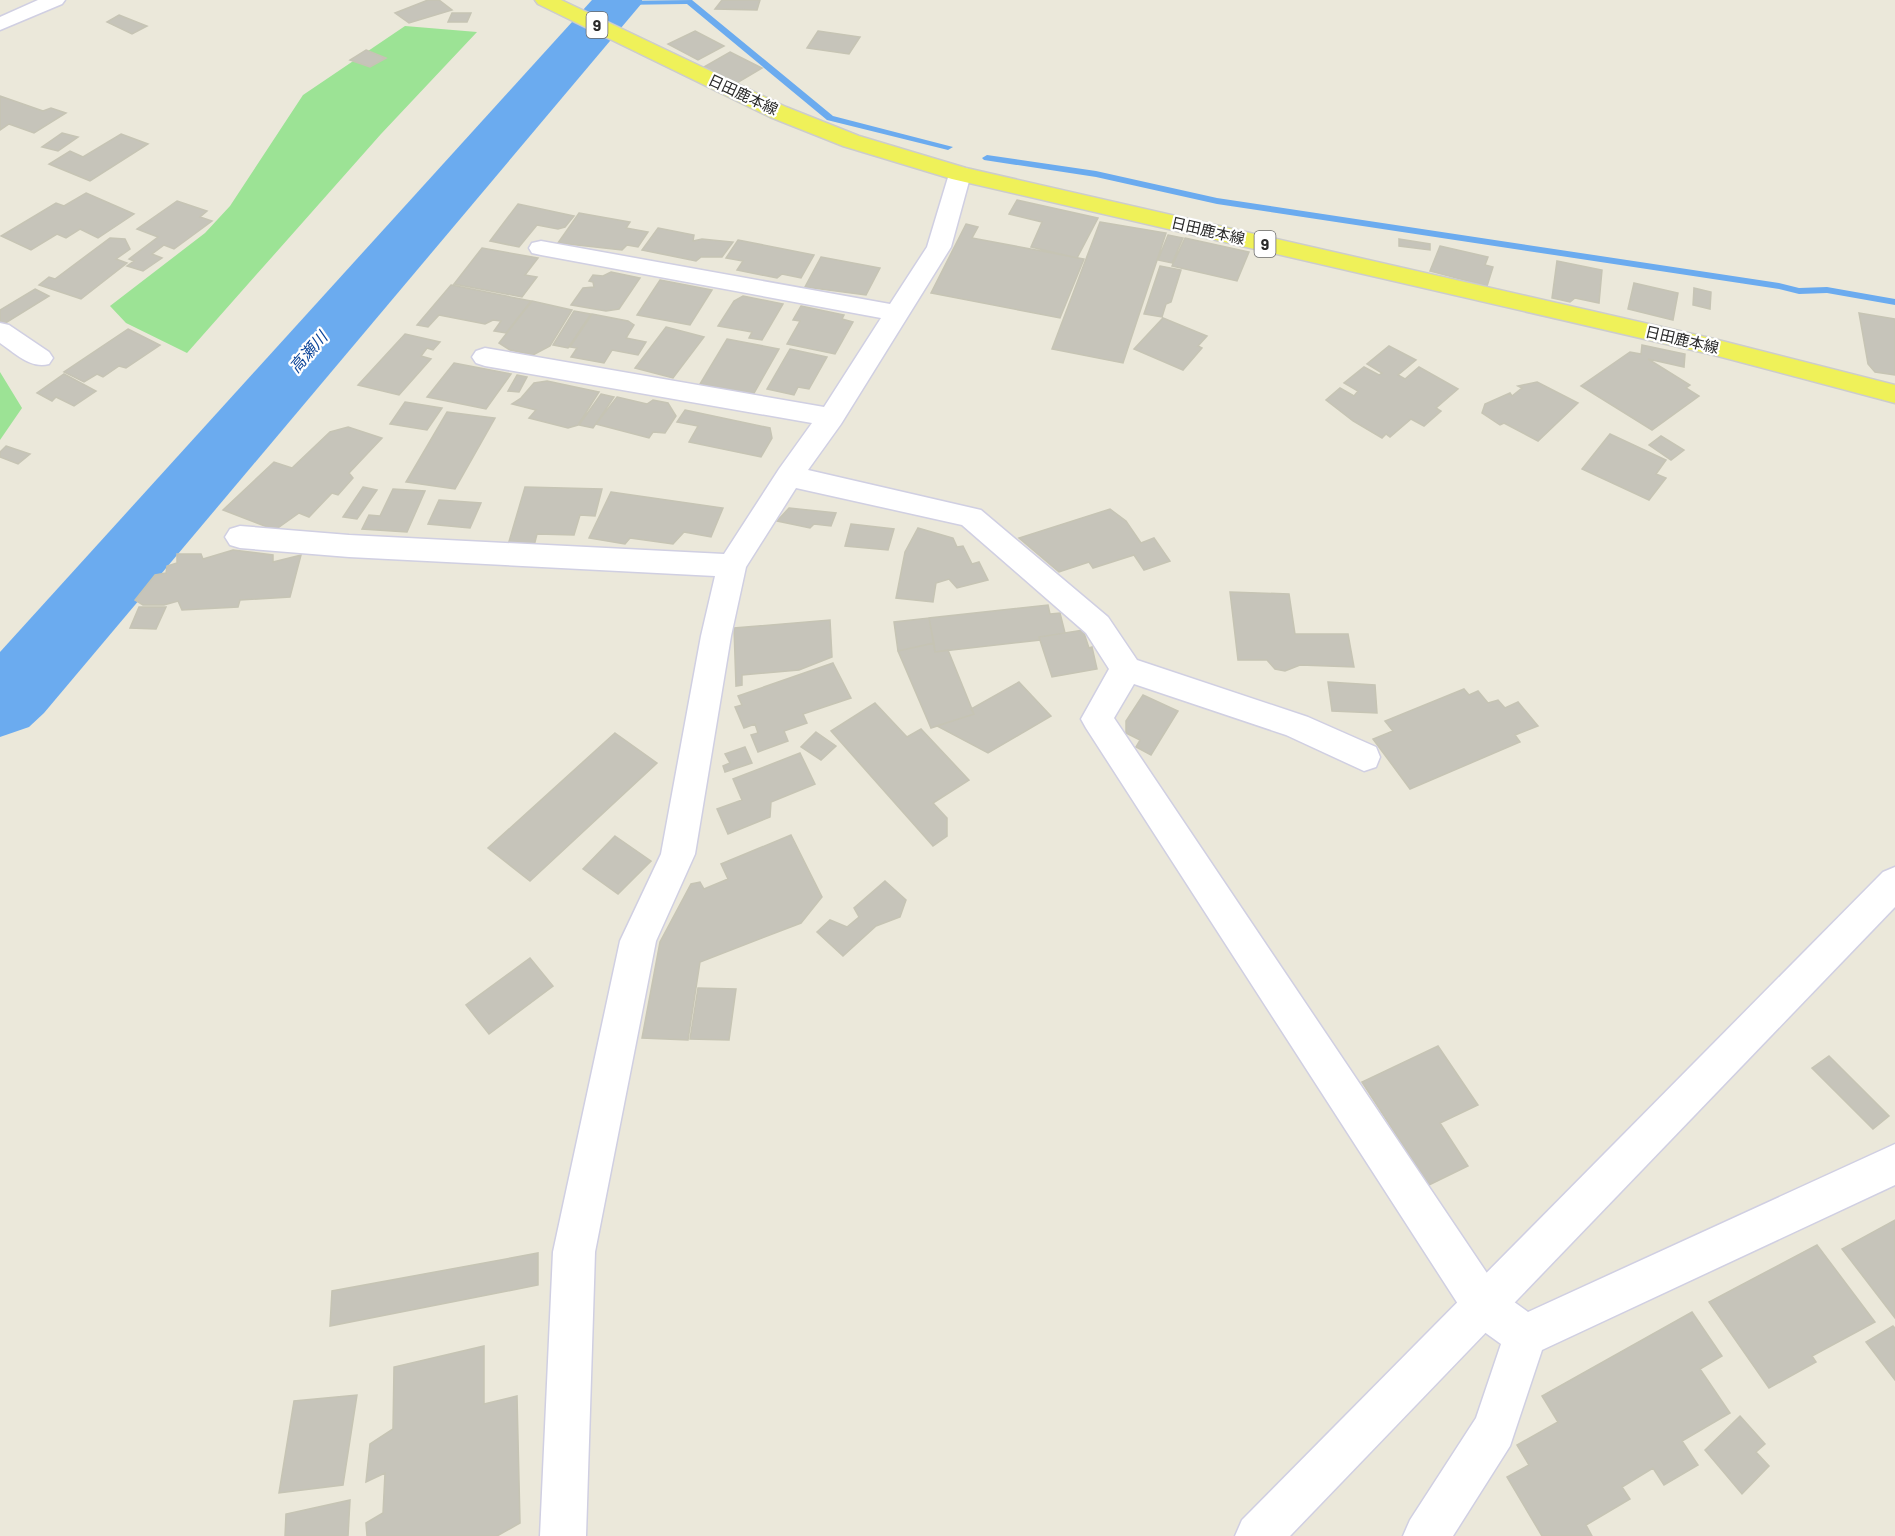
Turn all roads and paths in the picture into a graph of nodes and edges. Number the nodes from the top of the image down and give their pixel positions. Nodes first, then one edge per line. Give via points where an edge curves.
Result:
1 (55, 0) edge
2 (545, 0) edge
3 (0, 24) edge
4 (960, 174) junction
5 (541, 248) dead end
6 (898, 313) junction
7 (0, 331) edge
8 (485, 357) dead end
9 (40, 358) dead end
10 (1895, 394) edge
11 (831, 417) junction
12 (789, 476) junction
13 (240, 537) dead end
14 (732, 566) junction
15 (1126, 669) junction
16 (1364, 757) dead end
17 (1895, 883) edge
18 (1895, 1164) edge
19 (1484, 1306) junction
20 (1525, 1336) junction
21 (562, 1536) edge
22 (1258, 1536) edge
23 (1426, 1536) edge

1 - 3 street
2 - 4 main road, 日田鹿本線 / 9 via 778,112 851,141
4 - 6 street via 939,247
4 - 10 main road, 日田鹿本線 / 9 via 1714,347
5 - 6 street
6 - 11 street
7 - 9 street
8 - 11 street
11 - 12 street
12 - 14 street
12 - 15 street via 971,517 1097,625
13 - 14 street
14 - 21 street via 678,854 638,941 574,1252
15 - 16 street via 1297,726
15 - 19 street via 1096,718
17 - 19 street
18 - 20 street
19 - 20 street
19 - 22 street
20 - 23 street via 1494,1430

